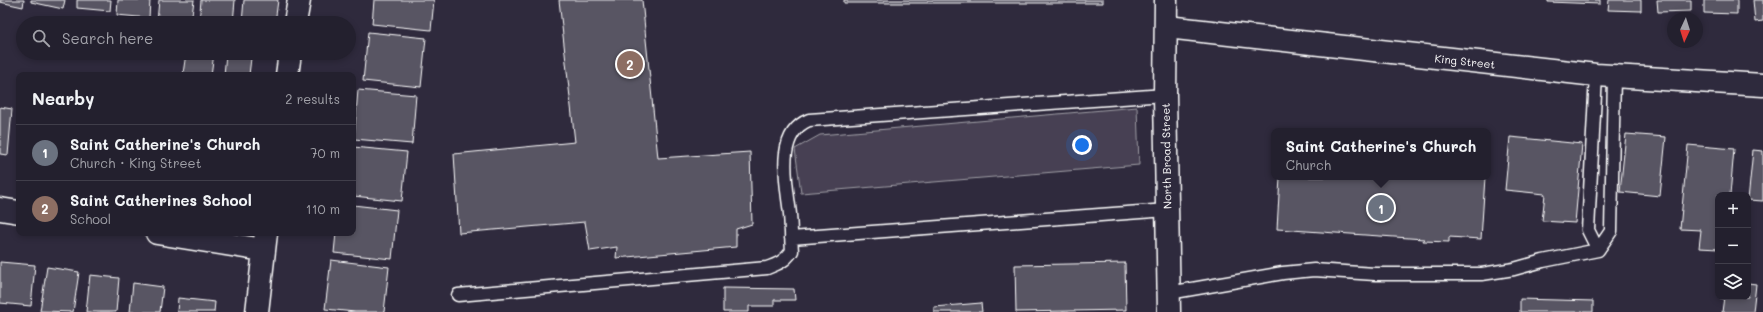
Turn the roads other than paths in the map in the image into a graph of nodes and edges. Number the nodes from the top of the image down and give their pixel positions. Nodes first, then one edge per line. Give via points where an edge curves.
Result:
1 (298, 0) edge
2 (1166, 0) edge
3 (296, 16) edge
4 (1167, 27) junction
5 (289, 60) edge
6 (287, 72) edge
7 (1605, 76) junction
8 (1763, 85) edge
9 (1165, 95) junction
10 (0, 209) edge
11 (1167, 210) junction
12 (16, 212) edge
13 (198, 236) edge
14 (791, 238) junction
15 (265, 241) edge
16 (1598, 250) junction
17 (458, 295) dead end
18 (1169, 302) edge
19 (257, 312) edge

1 - 3 street
2 - 4 street, North Broad Street
4 - 7 street, King Street
4 - 9 street, North Broad Street
5 - 6 street
7 - 8 street, King Street
7 - 16 lane via 1588,230
7 - 16 lane via 1611,231
9 - 11 street, North Broad Street
9 - 14 lane via 809,120 796,128 787,147 786,181
10 - 12 street
11 - 14 lane
11 - 18 street, North Broad Street
13 - 15 street
14 - 17 lane via 792,251 787,258 767,268
15 - 19 street
16 - 18 lane via 1482,274 1375,274 1314,270 1283,273

